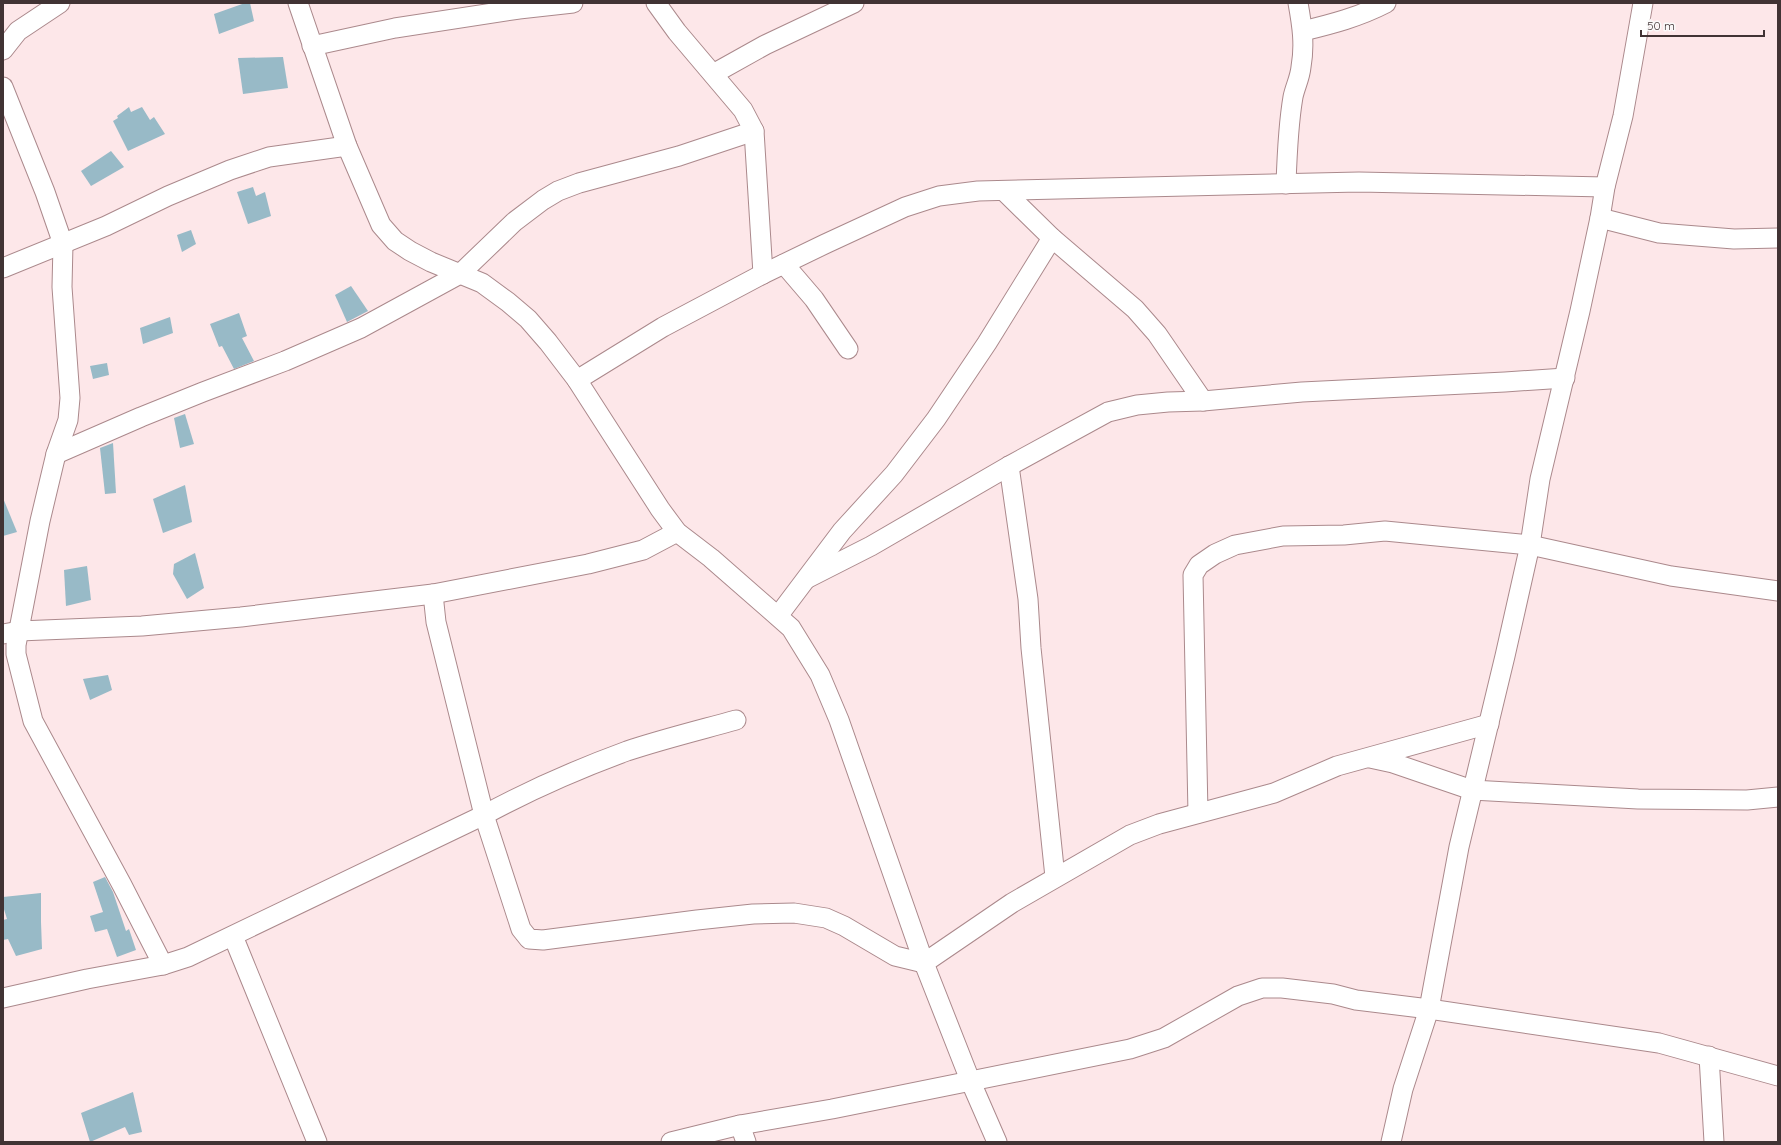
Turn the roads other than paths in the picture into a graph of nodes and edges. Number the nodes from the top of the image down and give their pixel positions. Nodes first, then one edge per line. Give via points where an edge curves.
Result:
1 (60, 3) edge
2 (298, 3) edge
3 (573, 3) edge
4 (656, 3) edge
5 (854, 3) edge
6 (1298, 3) edge
7 (1386, 3) edge
8 (1643, 3) edge
9 (1303, 31) junction
10 (312, 46) junction
11 (3, 50) edge
12 (713, 74) junction
13 (4, 97) edge
14 (754, 131) junction
15 (347, 146) junction
16 (1286, 184) junction
17 (1605, 188) junction
18 (1004, 191) junction
19 (1600, 218) junction
20 (1052, 238) junction
21 (1778, 238) edge
22 (63, 244) junction
23 (784, 264) junction
24 (3, 268) edge
25 (460, 274) junction
26 (764, 274) junction
27 (848, 349) dead end
28 (1565, 378) junction
29 (576, 380) junction
30 (1203, 401) junction
31 (56, 454) junction
32 (1009, 466) junction
33 (677, 532) junction
34 (1530, 545) junction
35 (808, 578) junction
36 (1778, 591) edge
37 (433, 594) junction
38 (778, 616) junction
39 (11, 633) edge
40 (736, 720) dead end
41 (1489, 724) junction
42 (1367, 758) junction
43 (1472, 790) junction
44 (1778, 797) edge
45 (1198, 814) junction
46 (484, 815) junction
47 (1056, 877) junction
48 (233, 936) junction
49 (924, 963) junction
50 (163, 965) junction
51 (3, 998) edge
52 (1429, 1009) junction
53 (1709, 1056) junction
54 (1776, 1072) edge
55 (970, 1080) junction
56 (743, 1133) edge
57 (317, 1142) edge
58 (671, 1142) edge
59 (997, 1142) edge
60 (1391, 1142) edge
61 (1714, 1142) edge

1 - 11 street via 18,31
2 - 10 street
3 - 10 street via 395,28
4 - 12 street
5 - 12 street via 766,45
6 - 9 street
7 - 9 street via 1365,14
8 - 17 street via 1623,116
9 - 16 street via 1304,48 1289,131
10 - 15 street
12 - 14 street via 743,110
13 - 22 street via 45,192
14 - 25 street via 558,191 514,222
14 - 26 street
15 - 22 street via 269,157 230,170
15 - 25 street via 381,224 395,241 431,262
16 - 17 street via 1359,182
16 - 18 street
17 - 19 street
18 - 20 street
18 - 23 street via 939,196 905,207
19 - 21 street via 1659,233 1734,239
19 - 28 street
20 - 30 street via 1134,309 1157,334
20 - 35 street via 936,419 894,474 842,531
22 - 24 street
22 - 31 street via 62,288 70,398 68,420
23 - 26 street
23 - 27 street via 814,299
25 - 29 street via 482,284 528,319
25 - 31 street via 361,328
26 - 29 street via 663,327
28 - 30 street via 1302,392
28 - 34 street via 1540,479
29 - 33 street
30 - 32 street via 1137,405 1108,412
31 - 39 street
32 - 35 street via 871,546
32 - 47 street via 1028,599
33 - 37 street via 643,550 588,564
33 - 38 street
34 - 36 street via 1671,576
34 - 41 street
34 - 45 street via 1385,531 1283,536 1235,545 1199,565 1193,575
35 - 38 street
37 - 39 street via 233,618
37 - 46 street via 436,622
38 - 49 street via 791,628 800,642 820,675 829,696
39 - 50 street via 33,720
40 - 46 street via 627,752
41 - 42 street
41 - 43 street
42 - 43 street via 1393,763
42 - 45 street via 1337,766 1274,793
43 - 44 street via 1638,799 1747,800
43 - 52 street
45 - 47 street via 1130,835
46 - 48 street
46 - 49 street via 521,929 529,939 543,940 753,914 794,913 826,918 895,956
47 - 49 street via 1012,903
48 - 50 street via 188,957
48 - 57 street
49 - 55 street
50 - 51 street
52 - 53 street via 1659,1043
52 - 55 street via 1356,1000 1310,991 1262,988 1238,996 1164,1038 1130,1049
52 - 60 street via 1403,1089
53 - 54 street
53 - 61 street
55 - 56 street via 832,1109
55 - 59 street
56 - 58 street

